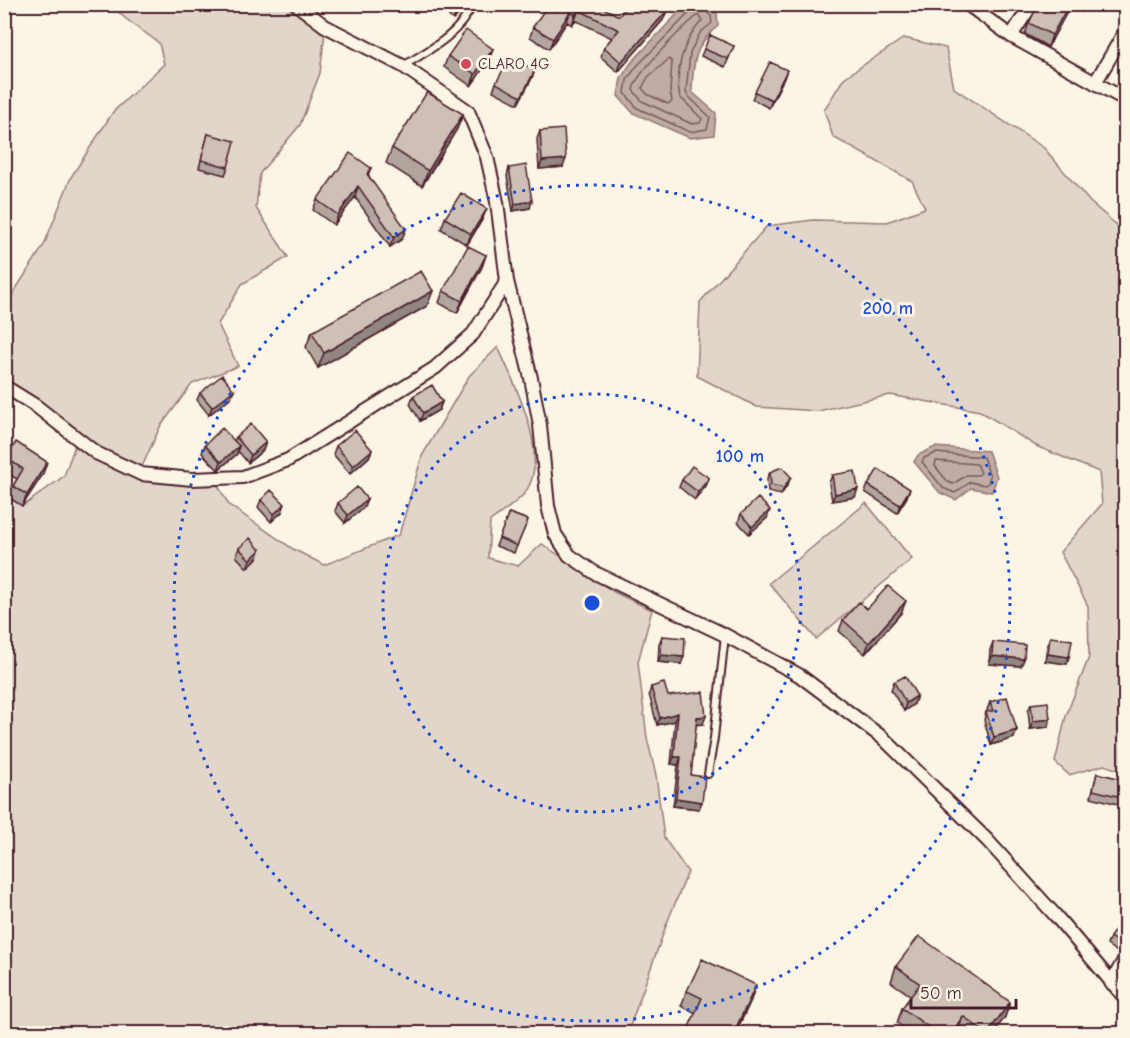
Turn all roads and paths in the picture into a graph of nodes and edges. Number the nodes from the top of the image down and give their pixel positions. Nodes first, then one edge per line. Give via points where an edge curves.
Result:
1 (296, 4) edge
2 (473, 4) edge
3 (967, 4) edge
4 (1032, 4) edge
5 (1125, 30) edge
6 (1011, 36) junction
7 (403, 66) junction
8 (1095, 83) junction
9 (1125, 100) edge
10 (507, 281) junction
11 (4, 386) edge
12 (725, 635) junction
13 (708, 774) dead end
14 (1125, 957) edge
15 (1111, 982) junction
16 (1125, 999) edge

1 - 7 street via 325,26
2 - 7 lane via 451,36
3 - 6 street
4 - 6 street
5 - 8 street
6 - 8 street
7 - 10 street via 468,111 487,157
8 - 9 street
10 - 11 street via 474,334 435,368 288,460 243,477 192,479 141,474 96,453
10 - 12 street via 540,425 548,506 555,534 569,555 595,573
12 - 13 lane
12 - 15 street via 799,675 883,738 987,840
14 - 15 street
15 - 16 street

